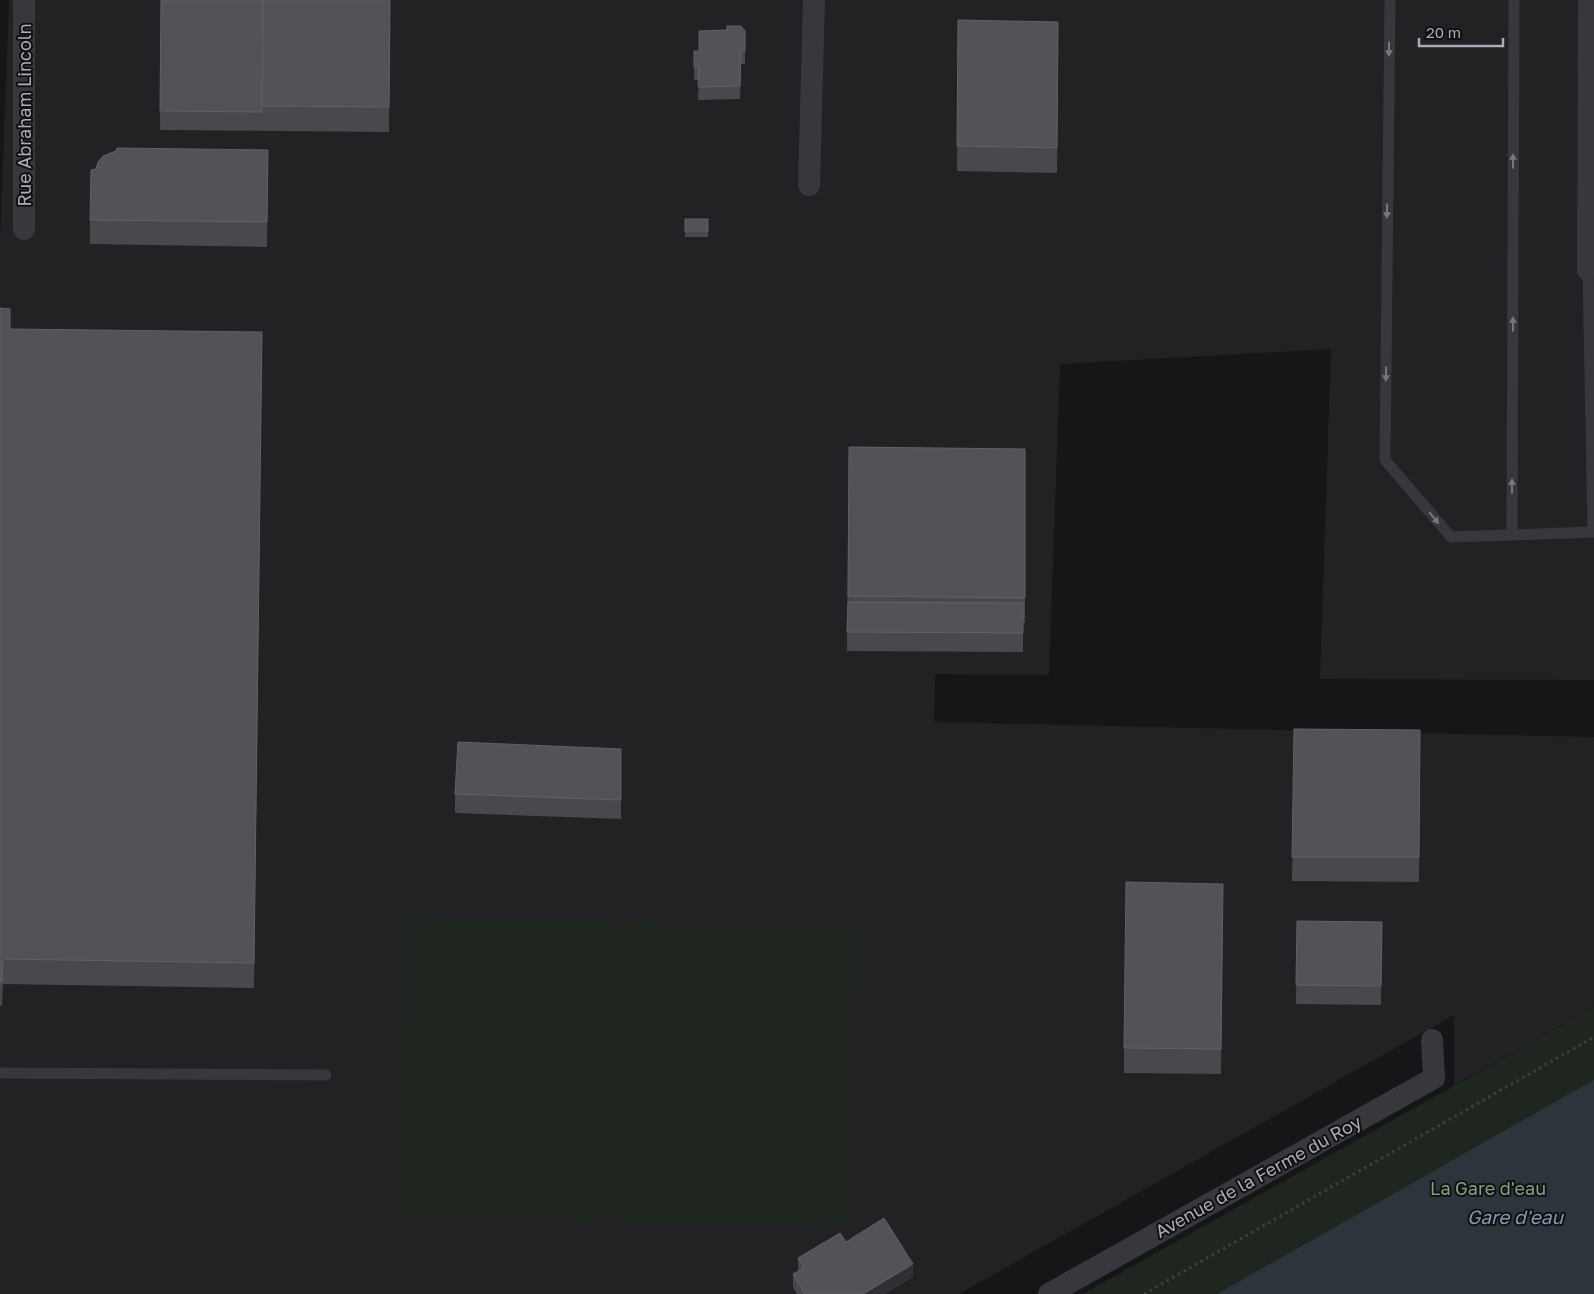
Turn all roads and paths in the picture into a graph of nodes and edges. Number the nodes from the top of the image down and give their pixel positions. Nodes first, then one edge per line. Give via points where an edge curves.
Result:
1 (24, 0) edge
2 (814, 0) edge
3 (1390, 0) edge
4 (1514, 0) edge
5 (1589, 0) edge
6 (810, 185) dead end
7 (24, 229) dead end
8 (1588, 270) joint
9 (1593, 532) edge
10 (1512, 535) junction
11 (1594, 1038) edge
12 (1432, 1040) dead end
13 (0, 1073) edge
14 (326, 1076) dead end
15 (1049, 1294) edge
16 (1144, 1294) edge

1 - 7 street, Rue Abraham Lincoln
2 - 6 street
3 -> 10 lane via 1385,460 1450,537
10 -> 4 lane
5 - 8 street
8 - 9 lane
9 - 10 lane
11 - 16 path
12 - 15 street, Avenue de la Ferme du Roy via 1434,1078
13 - 14 lane

